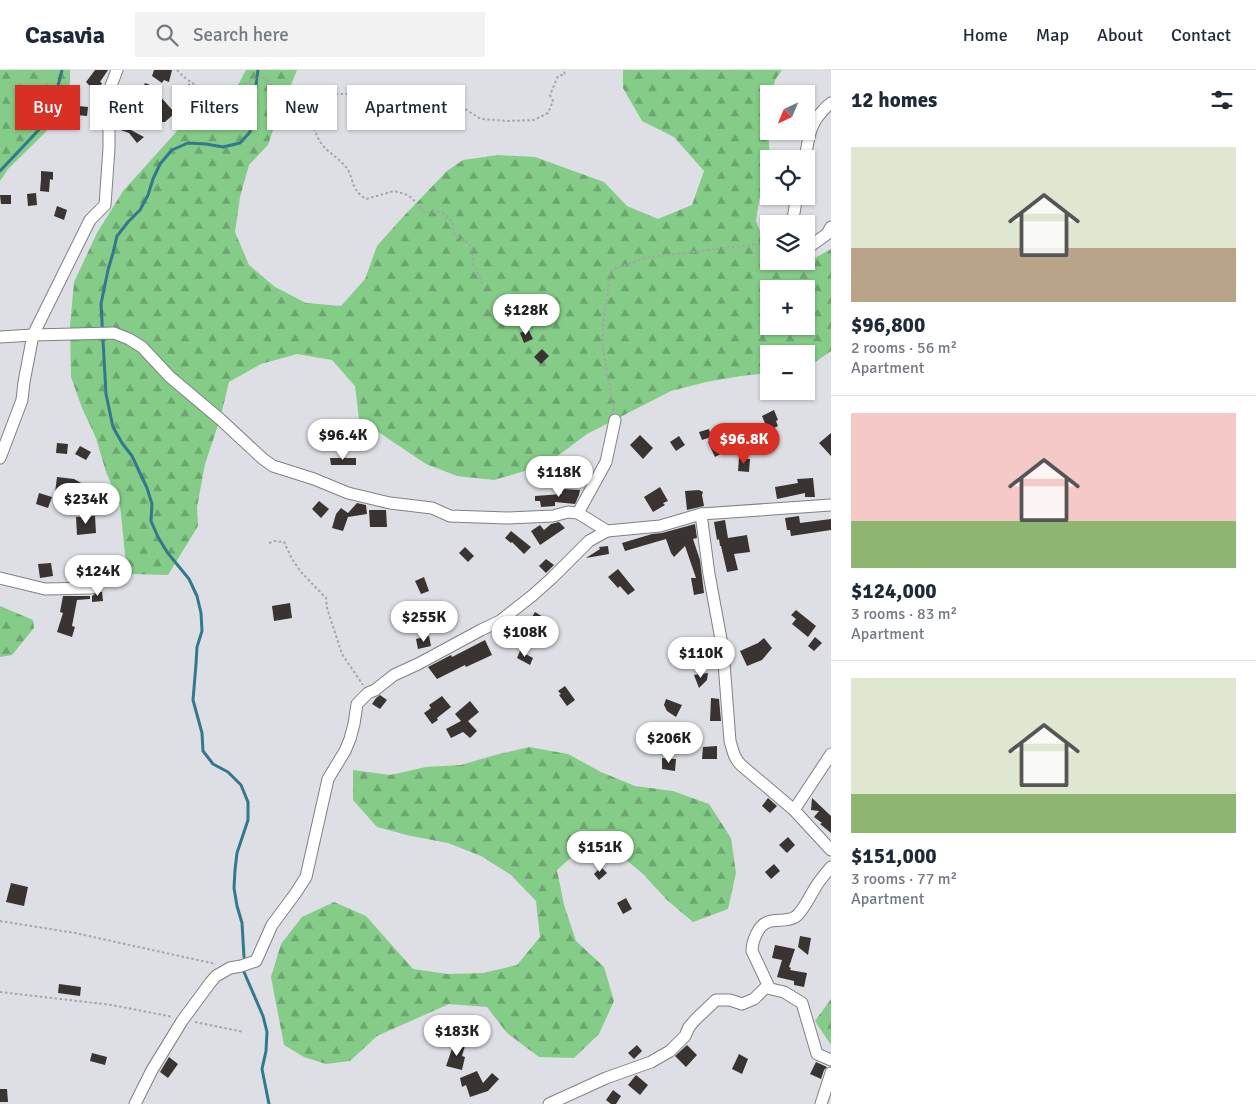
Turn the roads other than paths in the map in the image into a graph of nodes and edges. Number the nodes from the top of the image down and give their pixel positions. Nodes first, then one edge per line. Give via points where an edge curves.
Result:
1 (117, 70) edge
2 (831, 103) edge
3 (807, 150) edge
4 (831, 227) edge
5 (815, 243) edge
6 (33, 335) junction
7 (0, 337) edge
8 (615, 420) road end
9 (0, 458) edge
10 (831, 505) edge
11 (578, 513) junction
12 (701, 514) junction
13 (607, 531) junction
14 (0, 578) edge
15 (92, 588) dead end
16 (831, 754) edge
17 (794, 810) junction
18 (831, 850) edge
19 (831, 866) edge
20 (767, 988) junction
21 (831, 1060) edge
22 (831, 1073) edge
23 (135, 1104) edge
24 (549, 1104) edge
25 (822, 1104) edge

1 - 6 street via 109,91 106,205 90,220
2 - 3 street via 813,124
4 - 5 street
6 - 7 street
6 - 9 street via 22,400
6 - 11 street via 114,333 129,340 142,347 170,377 273,466 348,493 432,508 450,516 507,518
8 - 11 street via 606,462
10 - 12 street
11 - 13 street
12 - 13 street via 660,526
12 - 17 street via 708,574 723,650 730,741 734,754 741,765
13 - 23 street via 589,541 552,578 500,621 394,675 357,704 350,739 328,779 306,877 272,925 256,961 230,968 216,976 182,1020
14 - 15 street via 45,589
16 - 17 street
17 - 18 street
19 - 20 street via 795,917 768,922 757,934 752,951
20 - 21 street via 784,992 802,1004 816,1054
20 - 24 street via 742,1004 716,1000 670,1051
22 - 25 street

